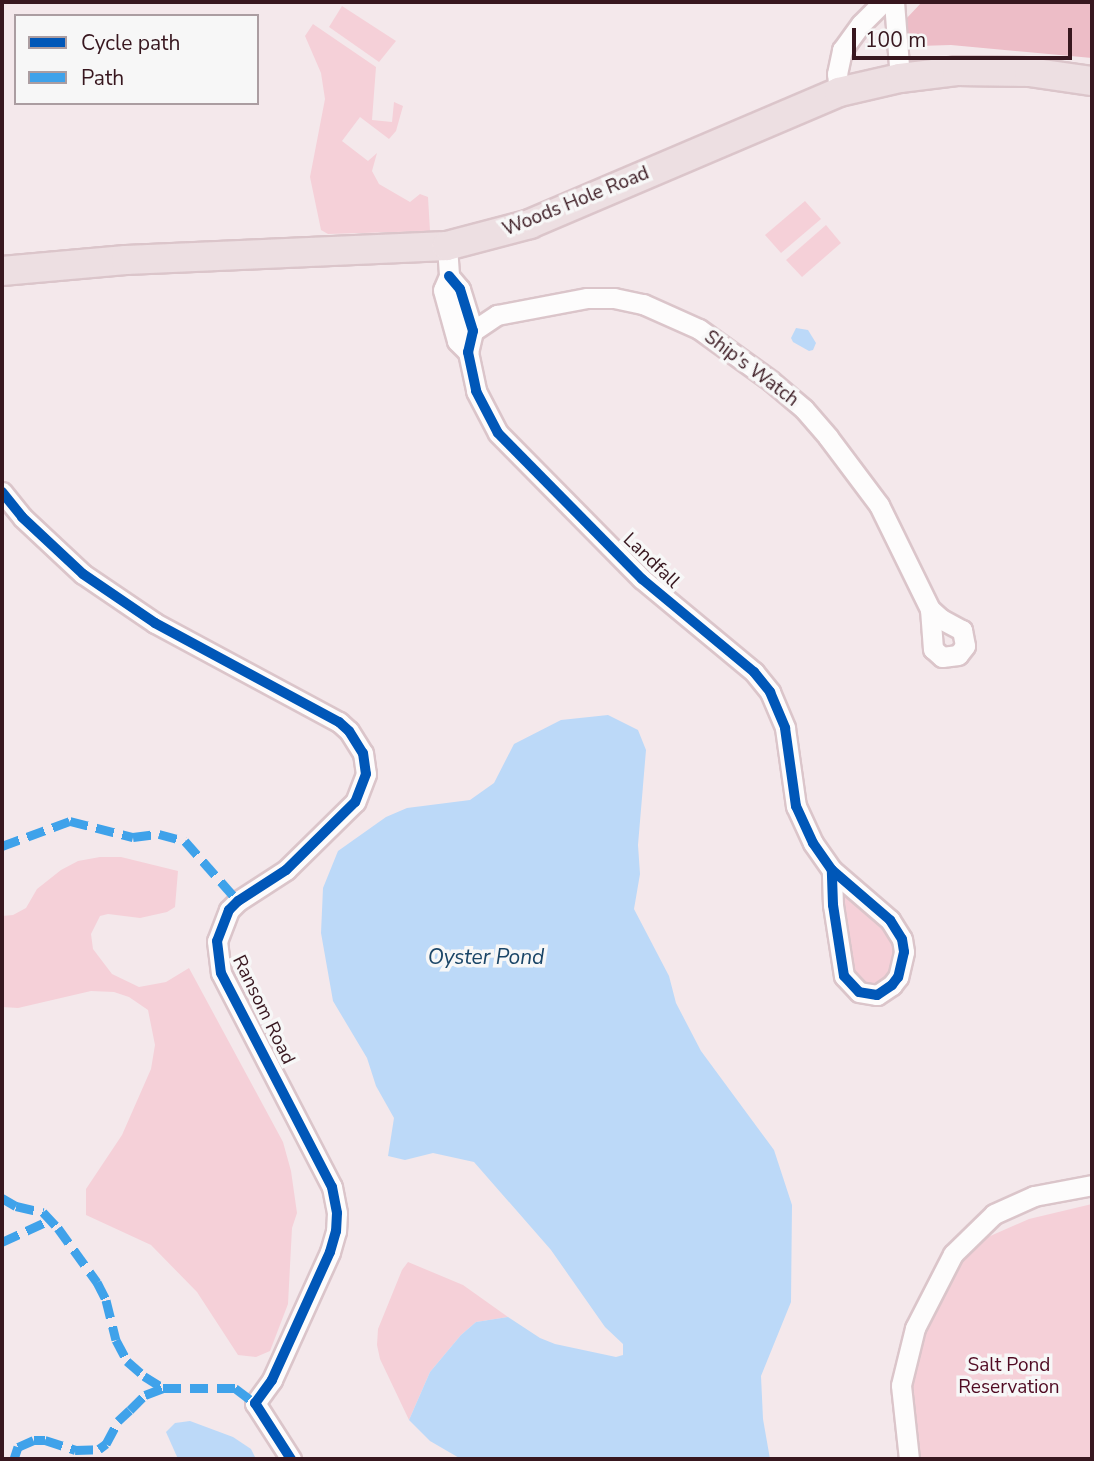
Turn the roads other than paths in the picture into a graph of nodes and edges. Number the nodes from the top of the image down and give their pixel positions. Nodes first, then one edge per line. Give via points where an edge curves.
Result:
1 (883, 2) edge
2 (894, 2) edge
3 (900, 79) junction
4 (1092, 81) edge
5 (839, 92) junction
6 (447, 246) junction
7 (2, 271) edge
8 (449, 276) junction
9 (473, 331) junction
10 (468, 352) junction
11 (2, 492) edge
12 (930, 609) dead end
13 (832, 870) junction
14 (1092, 1185) edge
15 (291, 1459) edge
16 (909, 1459) edge

1 - 5 street via 842,50
2 - 3 street
3 - 4 highway, Woods Hole Road via 957,71 1007,71
3 - 5 highway, Woods Hole Road
5 - 6 highway, Woods Hole Road via 530,224
6 - 7 highway, Woods Hole Road via 126,260
6 - 8 street, Landfall
8 - 9 street, Landfall via 460,289
8 - 10 street, Landfall via 443,290 457,341
9 - 10 street, Landfall
9 - 12 street, Ship's Watch via 497,315 587,298 643,304 699,329 771,380 828,437 879,505
10 - 13 street, Landfall via 476,391 498,433 642,579 762,680 785,727 799,815
11 - 15 street, Ransom Road via 83,574 155,622 339,722 363,752 366,774 355,802 286,870 237,901 217,941 221,973 327,1178 337,1213 330,1252 272,1380 255,1403
13 - 13 street, Landfall via 844,976 859,992 877,995 898,976 902,939 883,912
14 - 16 street via 1034,1196 995,1214 953,1254 915,1328 901,1385

